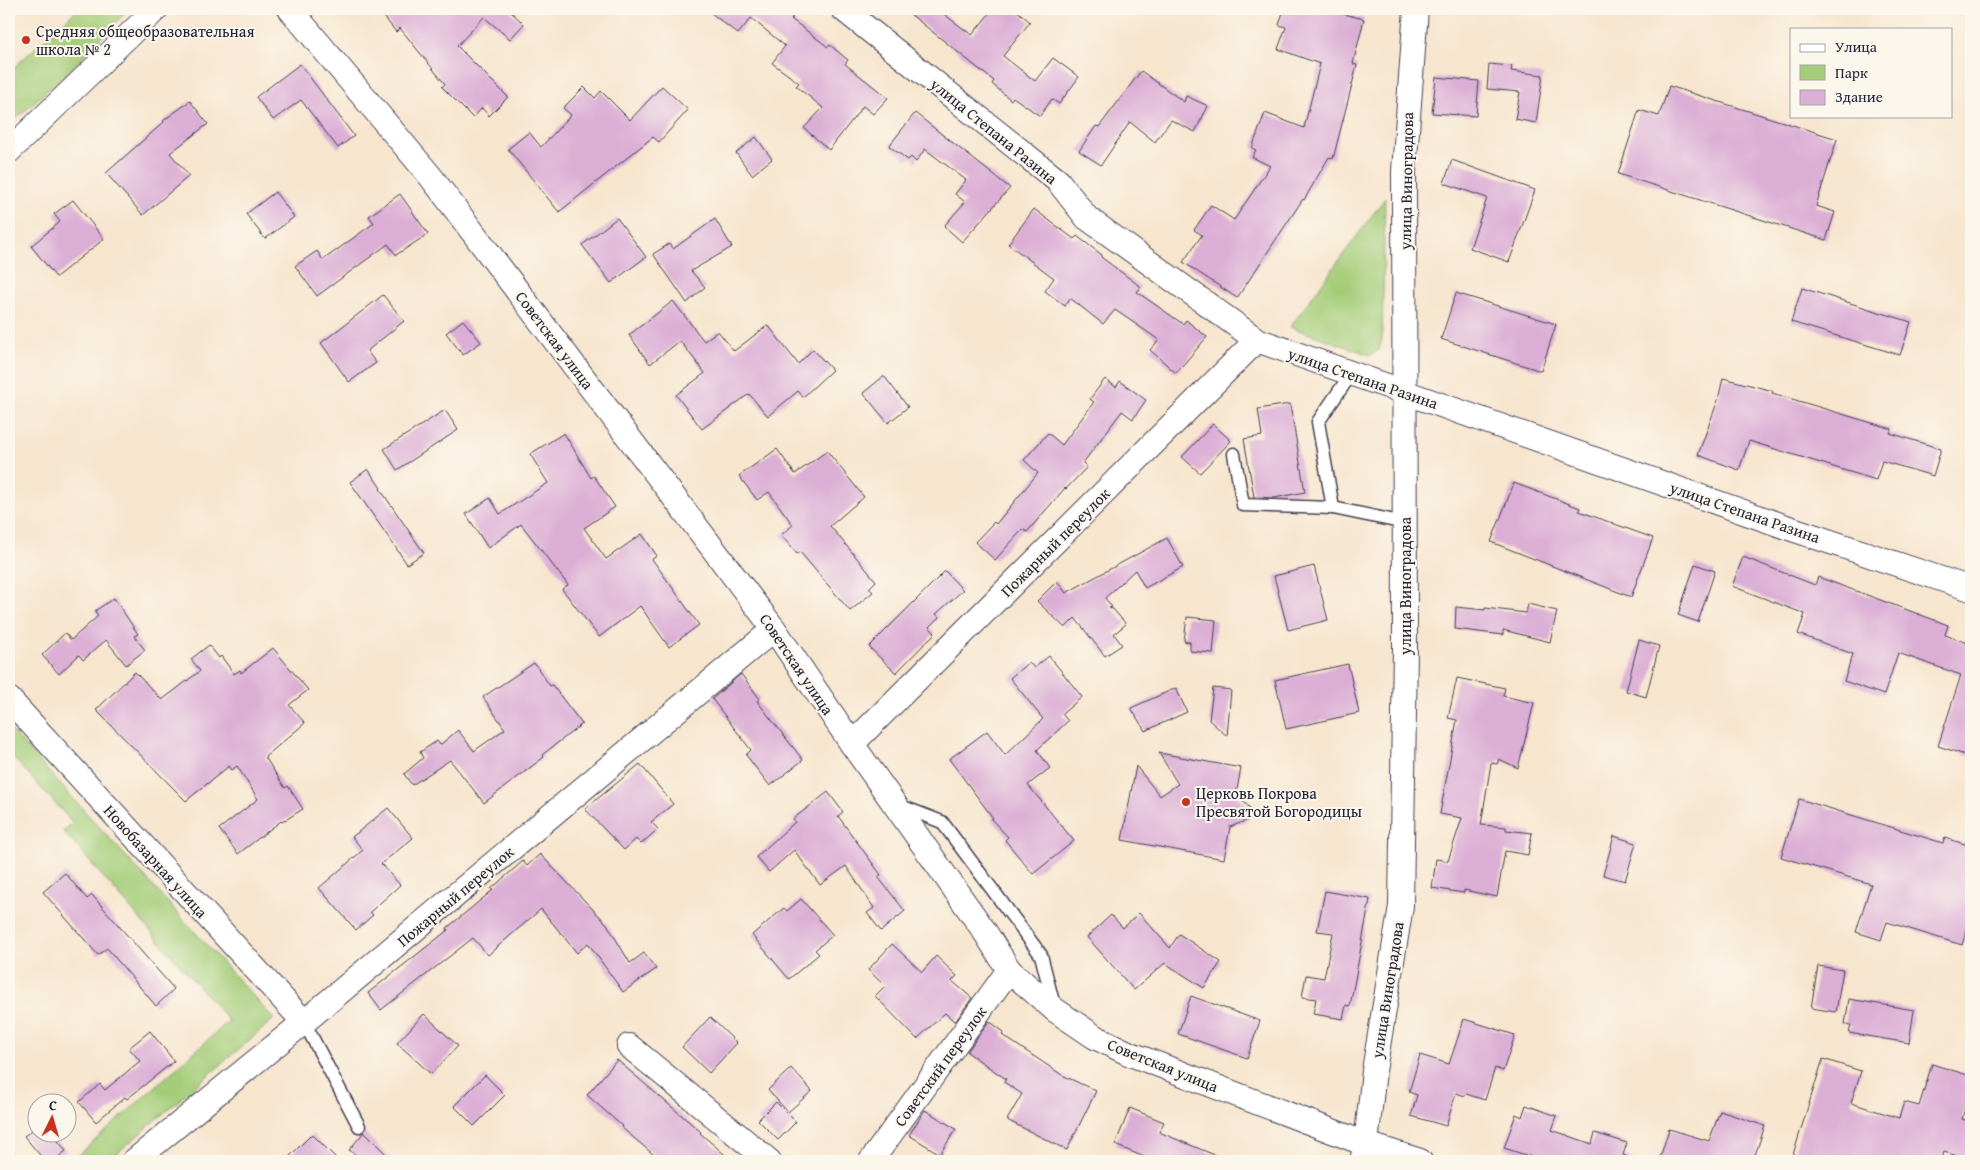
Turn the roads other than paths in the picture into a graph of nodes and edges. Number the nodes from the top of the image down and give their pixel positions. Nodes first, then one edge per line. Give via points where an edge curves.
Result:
1 (156, 9) edge
2 (290, 9) edge
3 (843, 9) edge
4 (1416, 9) edge
5 (9, 151) edge
6 (1257, 340) junction
7 (1351, 374) junction
8 (1406, 392) junction
9 (1234, 454) dead end
10 (1333, 508) junction
11 (1405, 523) junction
12 (1971, 590) edge
13 (774, 628) junction
14 (9, 699) edge
15 (852, 744) junction
16 (894, 804) junction
17 (1009, 970) junction
18 (1055, 1010) junction
19 (304, 1022) junction
20 (629, 1046) dead end
21 (359, 1126) dead end
22 (1364, 1153) edge
23 (134, 1161) edge
24 (769, 1161) edge
25 (871, 1161) edge
26 (1420, 1161) edge

1 - 5 street
2 - 13 street, Советская улица via 431,177
3 - 6 street, улица Степана Разина via 1058,181 1087,218
4 - 8 street, улица Виноградова via 1404,171
6 - 7 street, улица Степана Разина
6 - 15 street, Пожарный переулок
7 - 8 street, улица Степана Разина
7 - 10 lane via 1318,422
8 - 11 street, улица Виноградова
8 - 12 street, улица Степана Разина
9 - 10 lane via 1243,505
10 - 11 lane
11 - 22 street, улица Виноградова via 1401,906
13 - 15 street, Советская улица
13 - 19 street, Пожарный переулок
14 - 19 street, Новобазарная улица
15 - 16 street, Советская улица
16 - 17 street, Советская улица
16 - 18 lane via 942,822 1041,955
17 - 18 street, Советская улица
17 - 25 street, Советский переулок
18 - 22 street, Советская улица via 1095,1037 1128,1053
19 - 21 lane
19 - 23 street, Пожарный переулок
20 - 24 street
22 - 26 street, Советская улица

